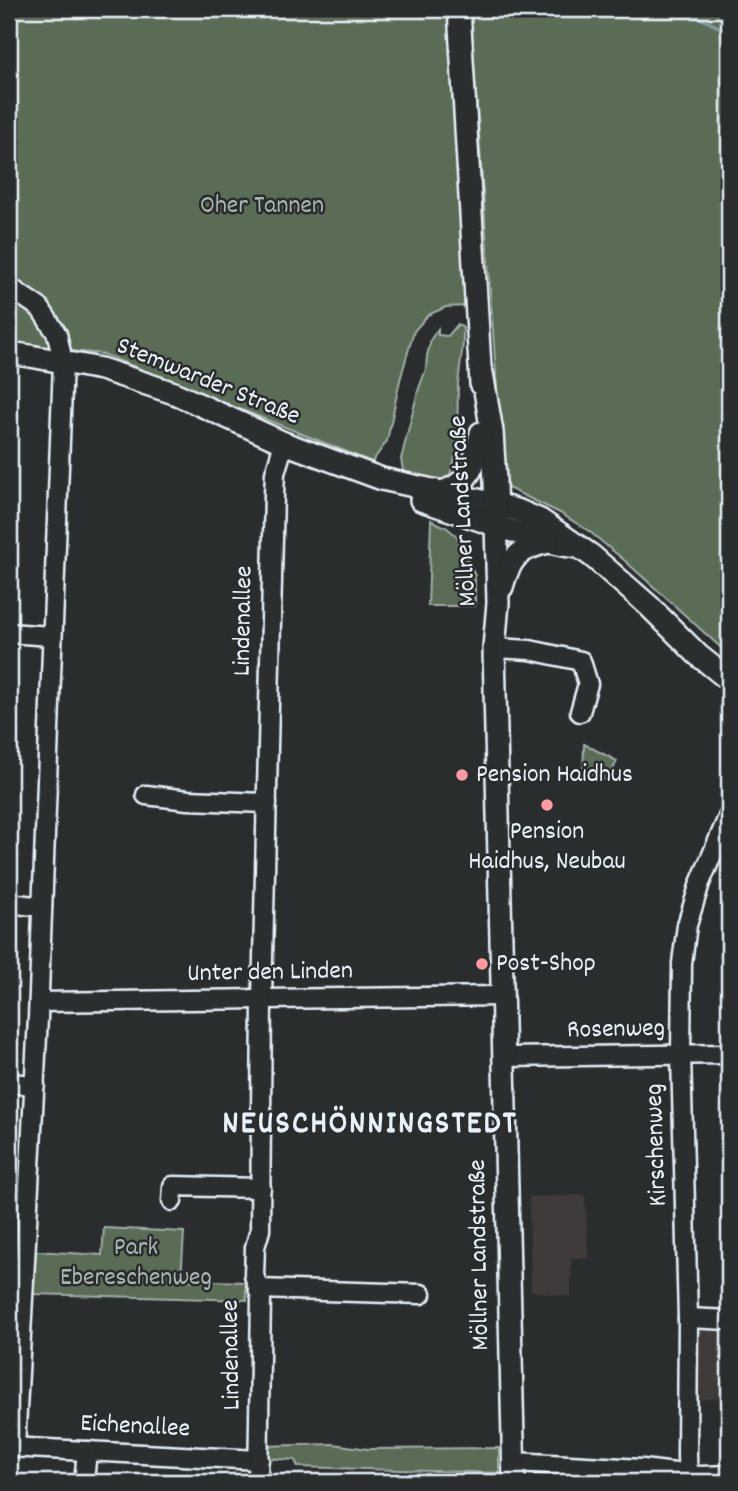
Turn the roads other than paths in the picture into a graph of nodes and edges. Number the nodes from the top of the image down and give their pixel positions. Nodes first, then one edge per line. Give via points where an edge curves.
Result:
1 (460, 9) edge
2 (9, 287) edge
3 (9, 353) edge
4 (63, 362) junction
5 (482, 373) junction
6 (481, 433) junction
7 (284, 443) junction
8 (382, 479) junction
9 (439, 493) junction
10 (489, 513) junction
11 (548, 542) junction
12 (581, 547) junction
13 (498, 603) junction
14 (9, 634) edge
15 (51, 636) junction
16 (494, 648) junction
17 (729, 680) edge
18 (580, 712) dead end
19 (146, 795) dead end
20 (267, 803) junction
21 (729, 815) edge
22 (9, 903) edge
23 (42, 907) junction
24 (502, 996) junction
25 (262, 999) junction
26 (39, 1002) junction
27 (729, 1054) edge
28 (681, 1055) junction
29 (503, 1057) junction
30 (9, 1083) edge
31 (35, 1085) junction
32 (261, 1188) junction
33 (172, 1201) dead end
34 (258, 1289) junction
35 (421, 1294) dead end
36 (688, 1318) junction
37 (729, 1320) edge
38 (12, 1447) edge
39 (87, 1451) junction
40 (259, 1460) junction
41 (513, 1472) edge
42 (729, 1475) edge
43 (688, 1478) edge
44 (84, 1482) edge
45 (258, 1482) edge

1 - 5 main road, Möllner Landstraße
2 - 4 street via 40,308 57,334
3 - 4 main road, Stemwarder Straße
4 - 7 main road, Stemwarder Straße via 102,369 174,393
4 - 15 street
5 - 6 main road, Möllner Landstraße
5 - 10 main road, Möllner Landstraße via 492,432
6 - 9 main road via 468,475
6 - 10 main road, Möllner Landstraße
7 - 8 main road, Stemwarder Straße
7 - 20 street, Lindenallee via 275,473
8 - 9 main road, Stemwarder Straße
8 - 10 main road, Stemwarder Straße via 421,500
9 - 10 main road, Stemwarder Straße
10 - 11 main road
10 - 12 main road via 540,520
10 - 13 main road, Möllner Landstraße
10 - 16 main road, Möllner Landstraße via 485,597
11 - 12 main road
11 - 13 main road via 526,548 508,566
12 - 17 main road
13 - 16 main road, Möllner Landstraße
14 - 15 street
15 - 23 street
16 - 18 street via 580,661 588,684
16 - 24 main road, Möllner Landstraße
19 - 20 street
20 - 25 street, Lindenallee
21 - 28 street, Kirschenweg via 687,925
22 - 23 street
23 - 26 street
24 - 25 street, Unter den Linden
24 - 29 main road, Möllner Landstraße
25 - 26 street, Unter den Linden
25 - 32 street, Lindenallee
26 - 31 street
27 - 28 street, Rosenweg
28 - 29 street, Rosenweg
28 - 36 street, Kirschenweg
29 - 41 main road, Möllner Landstraße
30 - 31 street
31 - 38 street
32 - 33 street via 173,1186
32 - 34 street, Lindenallee via 254,1275
34 - 35 street
34 - 40 street, Lindenallee
36 - 37 street
36 - 43 street, Kirschenweg
38 - 39 street, Eichenallee
39 - 40 street, Eichenallee
39 - 44 street
40 - 45 street, Lindenallee
41 - 43 street via 642,1469
42 - 43 street

